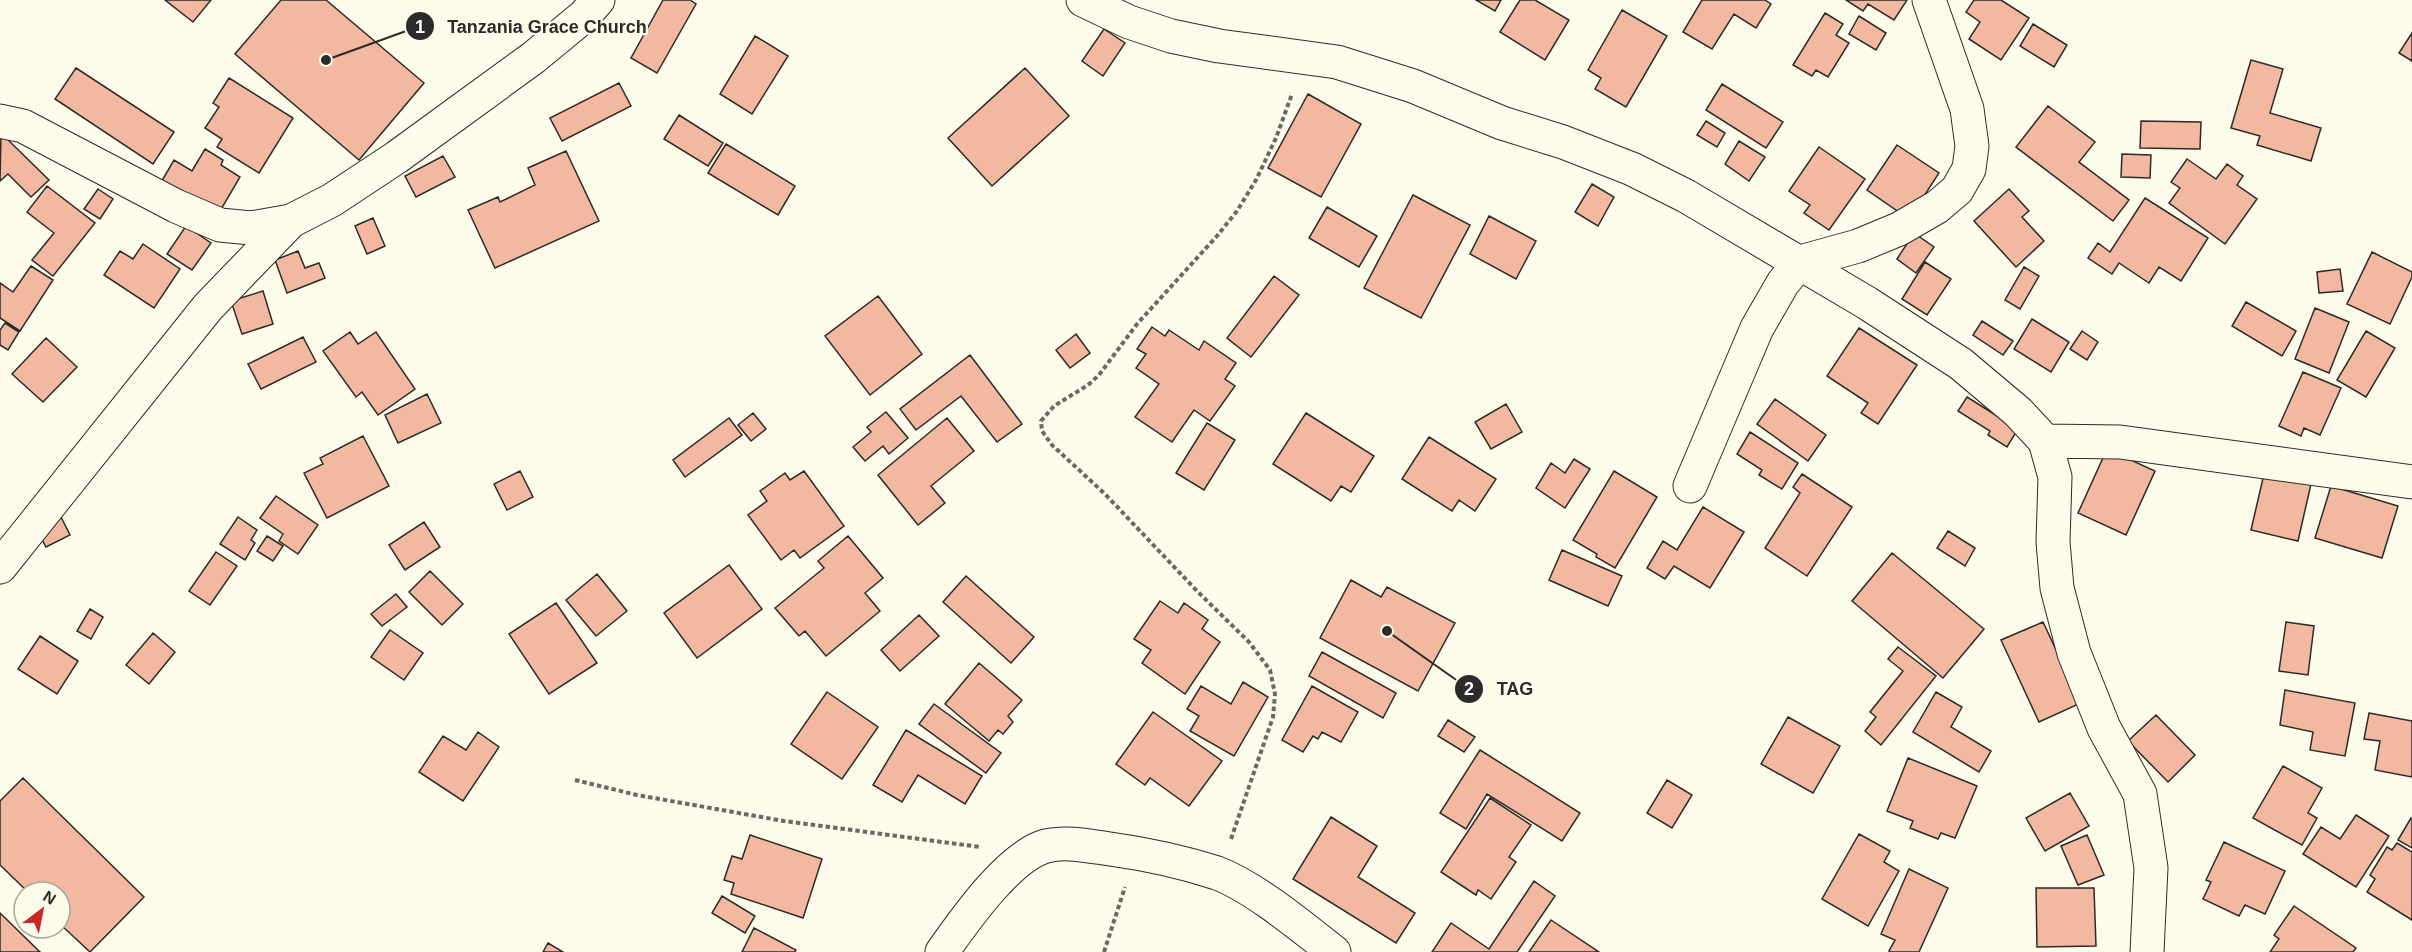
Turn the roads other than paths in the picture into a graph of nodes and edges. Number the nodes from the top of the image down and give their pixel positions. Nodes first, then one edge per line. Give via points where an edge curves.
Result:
1 (598, 0) edge
2 (1929, 0) edge
3 (1086, 1) edge
4 (0, 121) edge
5 (291, 221) junction
6 (1800, 262) junction
7 (2045, 441) junction
8 (2412, 482) edge
9 (1690, 486) dead end
10 (0, 567) edge
11 (942, 952) edge
12 (1334, 952) edge
13 (2147, 952) edge

1 - 5 street via 533,58 396,157 332,200
2 - 6 street via 1967,109 1972,146 1969,169 1957,190 1899,229 1858,246
3 - 6 street via 1129,22 1171,36 1337,62 1413,86 1502,123 1632,169
4 - 5 street via 23,126 220,225 251,228
5 - 10 street via 208,307
6 - 7 street via 1961,364 2018,412
6 - 9 street via 1757,328
7 - 8 street via 2120,442
7 - 13 street via 2055,477 2056,588 2074,653 2104,728 2140,794 2151,868
11 - 12 street via 972,910 1028,855 1047,846 1082,845 1141,853 1218,874 1252,892

